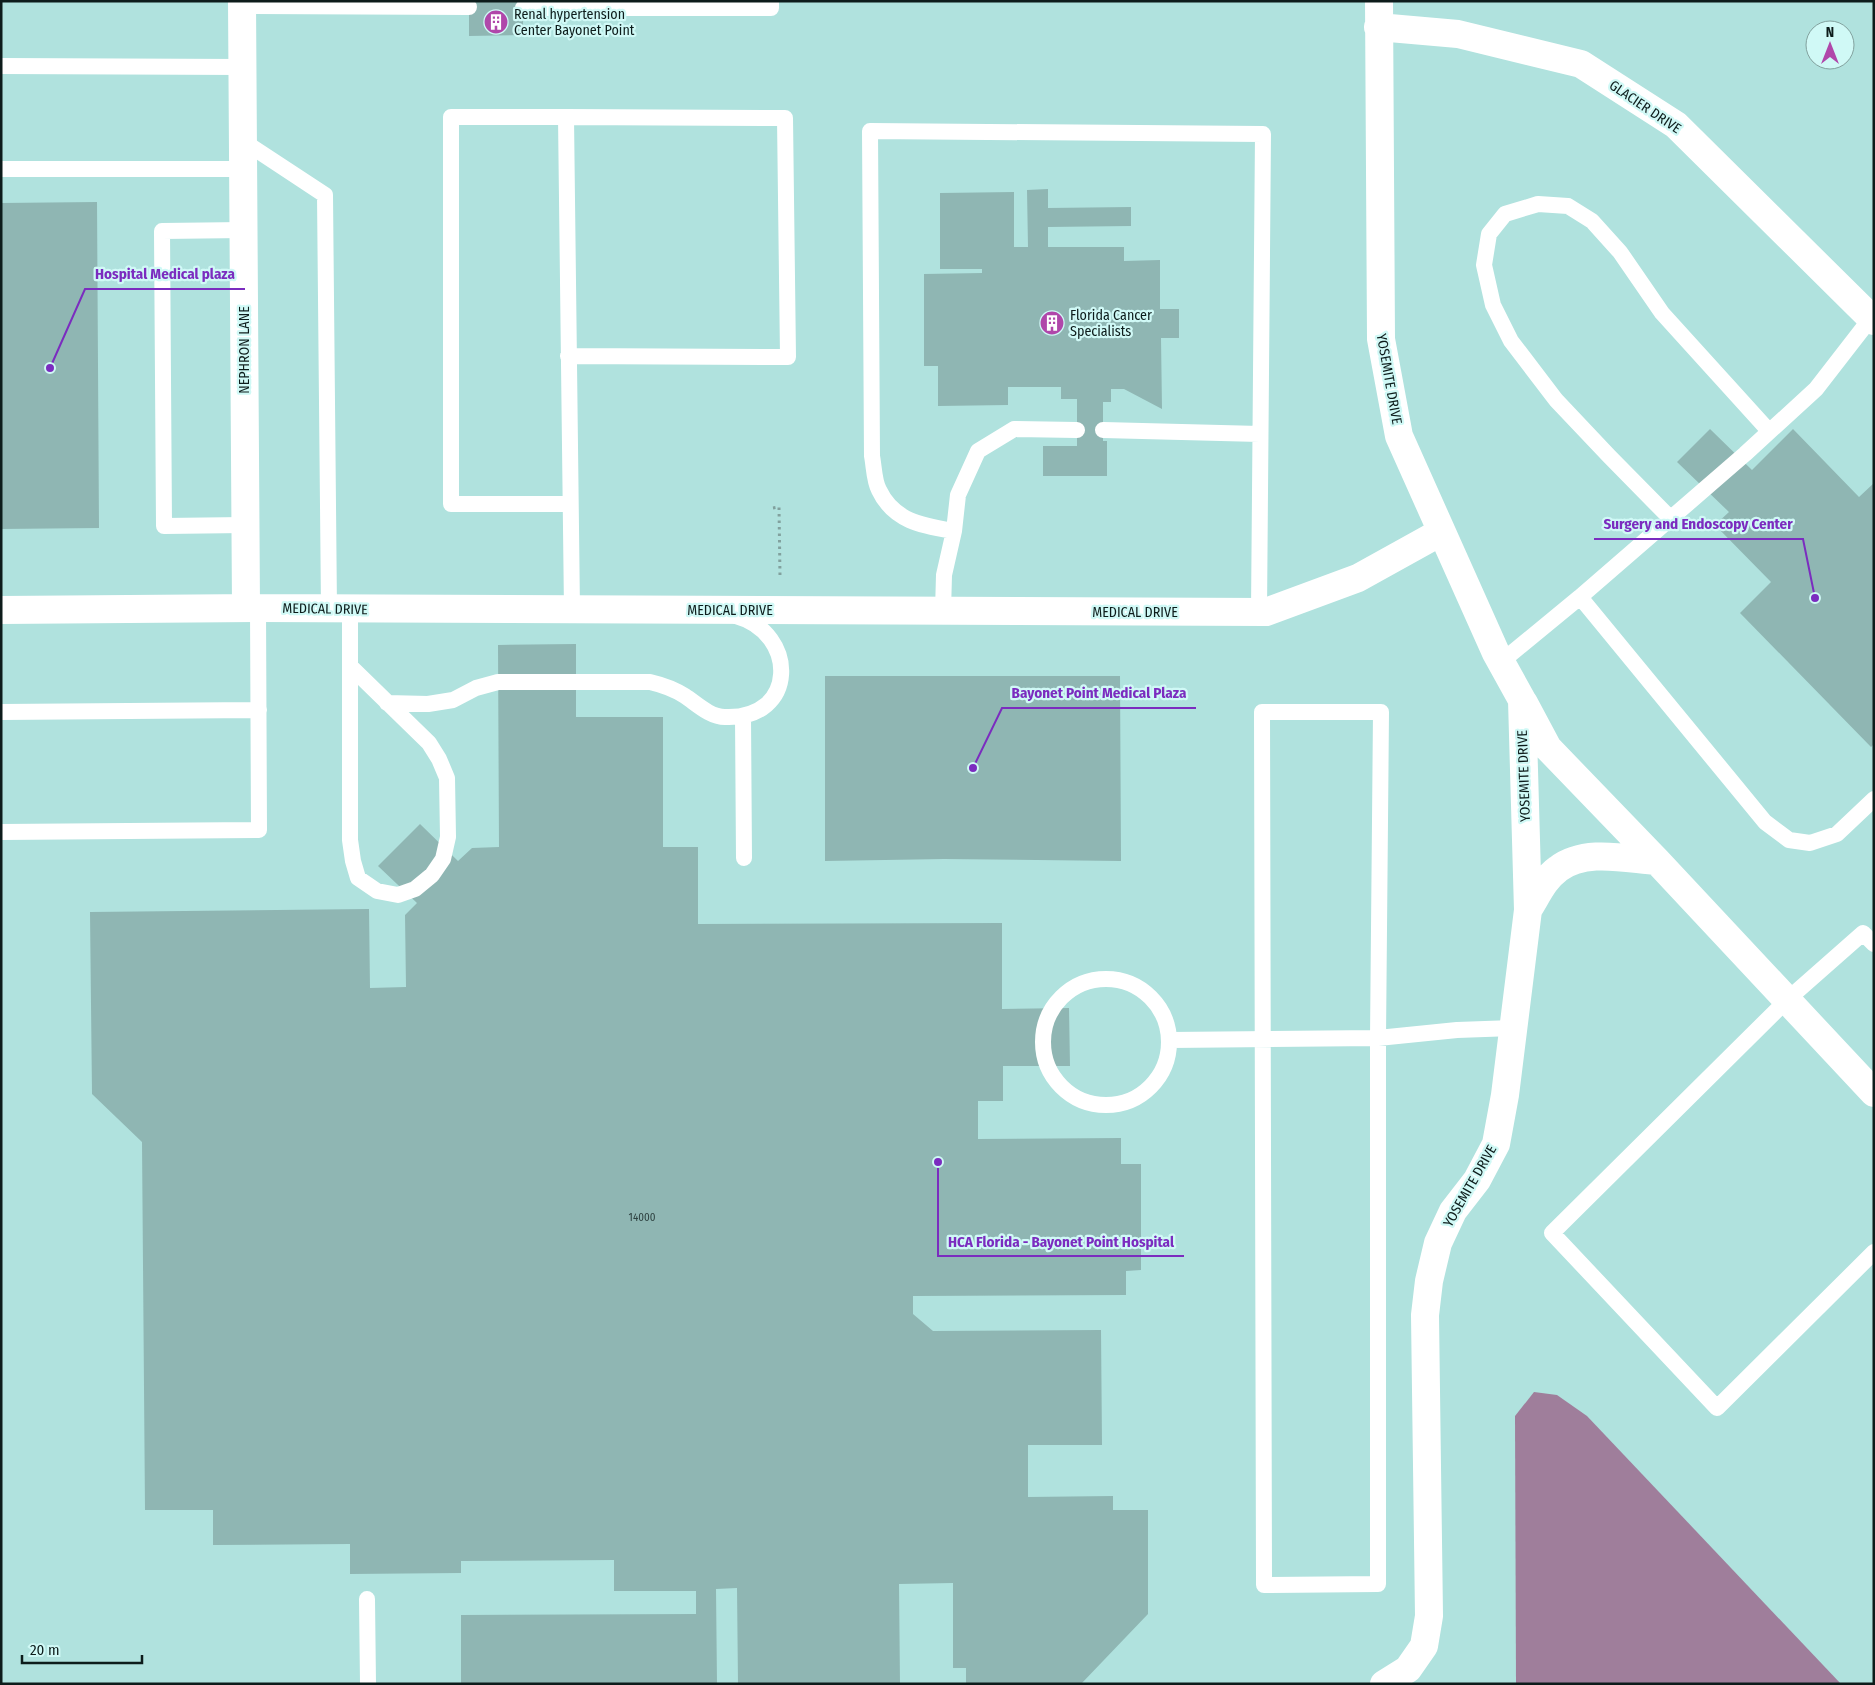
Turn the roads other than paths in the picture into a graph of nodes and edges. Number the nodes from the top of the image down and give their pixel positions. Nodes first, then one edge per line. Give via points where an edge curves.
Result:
1 (771, 1) edge
2 (242, 3) edge
3 (469, 7) dead end
4 (523, 8) dead end
5 (1379, 14) edge
6 (1, 66) edge
7 (243, 67) junction
8 (566, 117) junction
9 (243, 142) junction
10 (1, 169) edge
11 (244, 169) junction
12 (244, 230) junction
13 (1873, 320) edge
14 (568, 356) junction
15 (1078, 430) dead end
16 (1103, 430) dead end
17 (1769, 431) junction
18 (1260, 434) junction
19 (570, 504) junction
20 (1670, 518) junction
21 (245, 525) junction
22 (954, 531) junction
23 (1441, 532) junction
24 (1580, 597) junction
25 (252, 608) junction
26 (340, 609) junction
27 (1, 610) edge
28 (572, 610) junction
29 (717, 610) junction
30 (943, 611) junction
31 (1259, 612) junction
32 (1501, 662) junction
33 (350, 666) junction
34 (1522, 700) junction
35 (387, 703) junction
36 (259, 710) junction
37 (1, 712) edge
38 (743, 717) junction
39 (1874, 799) edge
40 (1, 832) edge
41 (744, 858) dead end
42 (1657, 861) junction
43 (1528, 910) junction
44 (1870, 934) edge
45 (1787, 1000) junction
46 (1513, 1028) junction
47 (1378, 1038) junction
48 (1262, 1039) junction
49 (1170, 1040) junction
50 (1873, 1091) edge
51 (1874, 1252) edge
52 (367, 1599) dead end
53 (368, 1684) edge
54 (1384, 1684) edge

1 - 4 lane via 771,8
2 - 3 lane
2 - 7 street, NEPHRON LANE
5 - 13 street, GLACIER DRIVE via 1581,64 1676,125
5 - 23 street, YOSEMITE DRIVE via 1381,339 1399,436
6 - 7 lane
7 - 9 street, NEPHRON LANE
8 - 14 lane
8 - 14 lane via 785,118 788,357
8 - 19 lane via 451,117 451,504
9 - 11 street, NEPHRON LANE
9 - 26 lane via 325,194
10 - 11 lane
11 - 12 street, NEPHRON LANE
12 - 21 street, NEPHRON LANE
12 - 21 lane via 162,231 164,526
13 - 17 lane via 1816,389
14 - 19 lane
15 - 22 lane via 1014,429 978,451 958,495
16 - 18 lane
17 - 20 lane
17 - 20 lane via 1662,313 1620,252 1592,221 1568,206 1538,204 1505,214 1488,234 1484,266 1493,305 1511,341 1556,400
18 - 22 lane via 1263,134 870,131 872,456 878,490 893,511 918,525
18 - 31 lane
19 - 28 lane
20 - 24 lane
21 - 25 street, NEPHRON LANE
22 - 30 lane via 944,575
23 - 31 street, MEDICAL DRIVE via 1358,578
23 - 32 street, YOSEMITE DRIVE
24 - 32 lane
24 - 39 lane via 1765,822 1789,840 1810,843 1837,834
25 - 26 street, MEDICAL DRIVE
25 - 27 street, MEDICAL DRIVE
25 - 36 lane
26 - 28 street, MEDICAL DRIVE
26 - 33 lane
28 - 29 street, MEDICAL DRIVE
29 - 30 street, MEDICAL DRIVE
29 - 38 lane via 762,627 775,645 781,664 781,682 773,700 758,712
30 - 31 street, MEDICAL DRIVE
32 - 34 street, YOSEMITE DRIVE
33 - 35 lane
33 - 35 lane via 350,840 353,861 358,878 377,891 398,894 415,889 432,875 443,859 448,837 447,778 429,743
34 - 42 street, YOSEMITE DRIVE via 1548,748
34 - 43 street, YOSEMITE DRIVE
35 - 38 lane via 428,704 453,700 476,688 498,682 650,682 666,686 723,718
36 - 37 lane
36 - 40 lane via 260,830
38 - 41 lane
42 - 43 street via 1599,856 1577,860 1558,868
42 - 45 street, YOSEMITE DRIVE
43 - 46 street, YOSEMITE DRIVE
44 - 45 lane
45 - 50 street, YOSEMITE DRIVE
45 - 51 lane via 1552,1233 1717,1408
46 - 47 lane
46 - 54 street, YOSEMITE DRIVE via 1496,1144 1477,1180 1453,1211 1438,1243 1429,1281 1425,1315 1429,1616 1424,1646 1408,1669
47 - 48 lane
47 - 48 lane via 1381,712 1262,712
47 - 48 lane via 1378,1584 1264,1585
48 - 49 lane
49 - 49 lane via 1156,1003 1140,989 1121,981 1102,979 1080,985 1063,996 1050,1013 1044,1034 1044,1055 1052,1074 1066,1091 1084,1101 1106,1105 1126,1102 1144,1093 1158,1078 1167,1060
52 - 53 lane

